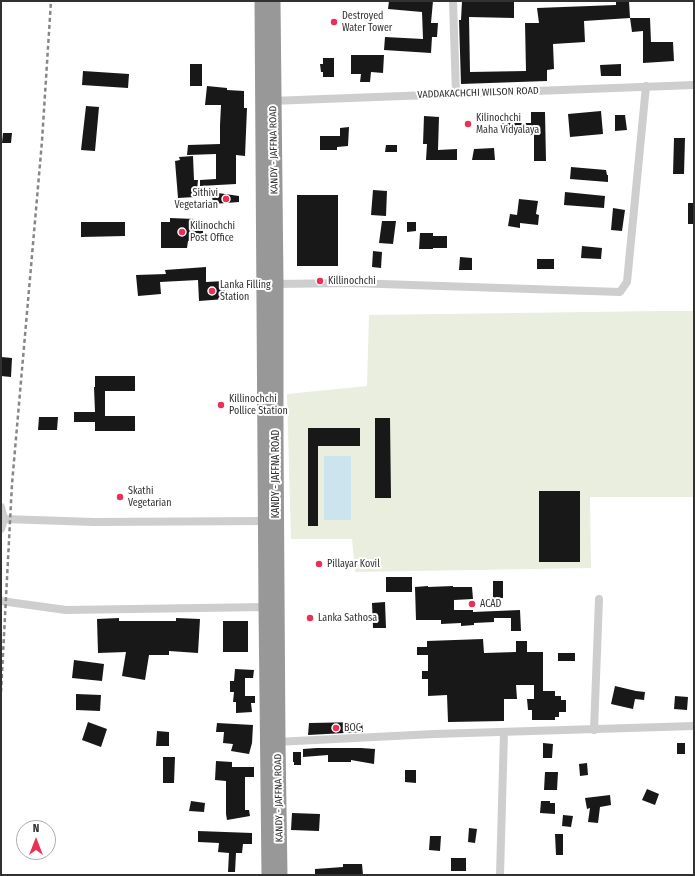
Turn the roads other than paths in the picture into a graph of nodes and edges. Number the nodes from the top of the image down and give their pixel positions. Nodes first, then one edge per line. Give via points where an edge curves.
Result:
1 (262, 1) edge
2 (272, 1) edge
3 (453, 1) edge
4 (694, 84) edge
5 (646, 86) junction
6 (456, 94) junction
7 (268, 101) junction
8 (276, 284) junction
9 (1, 507) edge
10 (4, 519) junction
11 (271, 521) junction
12 (1, 529) edge
13 (599, 599) dead end
14 (1, 601) edge
15 (266, 607) junction
16 (694, 726) edge
17 (594, 730) junction
18 (504, 732) junction
19 (272, 742) junction
20 (269, 875) edge
21 (280, 875) edge
22 (500, 875) edge

1 - 7 highway, KANDY - JAFFNA ROAD
2 - 7 highway, KANDY - JAFFNA ROAD
3 - 6 street
4 - 5 street, VADDAKACHCHI WILSON ROAD
5 - 6 street, VADDAKACHCHI WILSON ROAD
5 - 8 street via 627,282 620,292 352,283
6 - 7 street, VADDAKACHCHI WILSON ROAD
7 - 8 highway, KANDY - JAFFNA ROAD
7 - 11 highway, KANDY - JAFFNA ROAD
8 - 11 highway, KANDY - JAFFNA ROAD
9 - 10 street
10 - 11 street via 94,522
10 - 12 street
11 - 15 highway, KANDY - JAFFNA ROAD
11 - 19 highway, KANDY - JAFFNA ROAD
13 - 17 street
14 - 15 street via 66,610
15 - 19 highway, KANDY - JAFFNA ROAD
16 - 17 street
17 - 18 street
18 - 19 street
18 - 22 street
19 - 20 highway, KANDY - JAFFNA ROAD
19 - 21 highway, KANDY - JAFFNA ROAD

